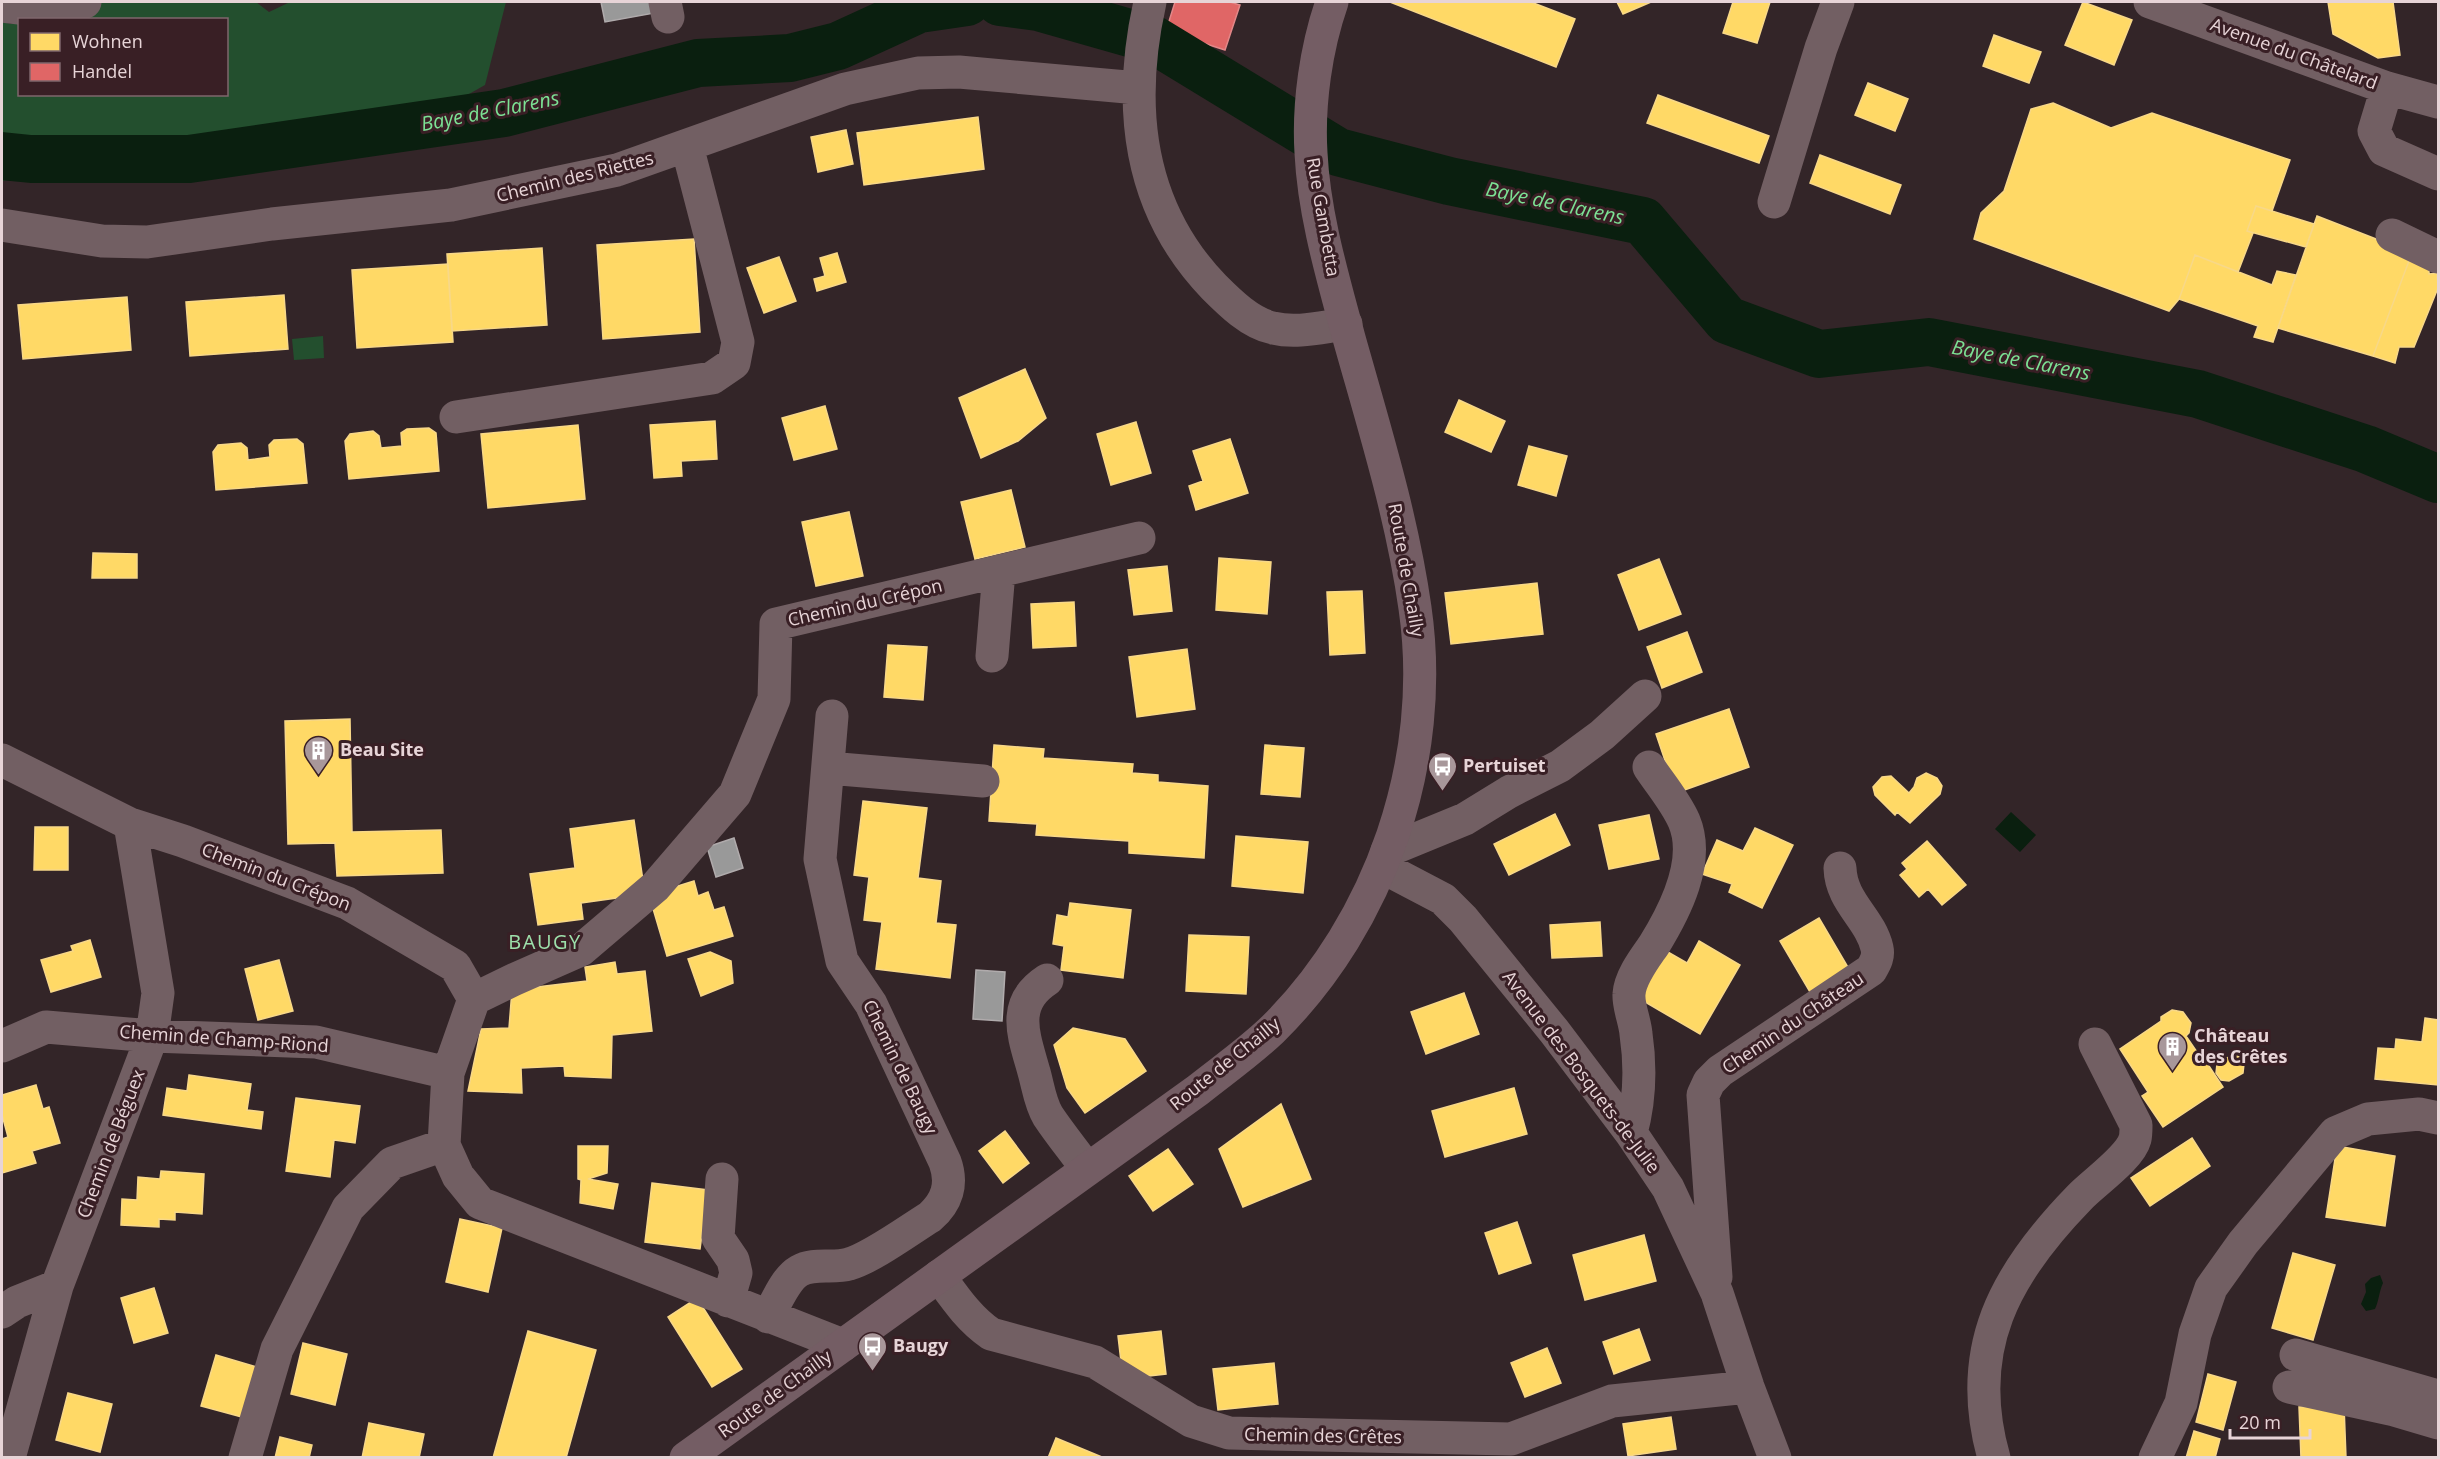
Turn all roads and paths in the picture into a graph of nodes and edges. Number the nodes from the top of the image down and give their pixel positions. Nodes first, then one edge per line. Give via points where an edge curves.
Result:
1 (85, 2) edge
2 (1332, 2) edge
3 (1838, 2) edge
4 (2150, 2) edge
5 (2, 6) edge
6 (1149, 6) edge
7 (1138, 88) junction
8 (2386, 88) junction
9 (2439, 102) edge
10 (687, 146) junction
11 (2439, 174) edge
12 (1774, 202) dead end
13 (2, 225) edge
14 (2392, 235) dead end
15 (2439, 257) edge
16 (1346, 324) junction
17 (456, 417) dead end
18 (1139, 538) dead end
19 (999, 572) junction
20 (992, 656) dead end
21 (1645, 696) dead end
22 (832, 716) dead end
23 (2, 760) edge
24 (828, 768) junction
25 (1649, 768) dead end
26 (982, 781) dead end
27 (130, 824) junction
28 (1384, 859) junction
29 (1840, 868) dead end
30 (1047, 980) dead end
31 (474, 999) junction
32 (152, 1036) junction
33 (2095, 1044) dead end
34 (2, 1046) edge
35 (448, 1073) junction
36 (2439, 1118) edge
37 (1631, 1133) junction
38 (444, 1145) junction
39 (1087, 1169) junction
40 (722, 1179) dead end
41 (939, 1276) junction
42 (57, 1286) junction
43 (1717, 1293) junction
44 (728, 1301) junction
45 (2, 1312) edge
46 (768, 1317) junction
47 (843, 1345) junction
48 (2296, 1355) dead end
49 (1748, 1387) junction
50 (2289, 1387) dead end
51 (2439, 1396) edge
52 (2439, 1423) edge
53 (9, 1458) edge
54 (245, 1458) edge
55 (686, 1458) edge
56 (1775, 1458) edge
57 (1994, 1458) edge
58 (2155, 1458) edge

1 - 5 street via 27,9
2 - 16 main road, Rue Gambetta via 1315,78 1311,153 1316,198
3 - 12 street
4 - 8 street, Avenue du Châtelard
6 - 7 street
7 - 10 street, Chemin des Riettes via 959,72 918,73 845,89
7 - 16 street via 1141,142 1154,187 1182,244 1209,281 1252,320 1272,328 1297,330
8 - 9 street, Avenue du Châtelard
8 - 11 street via 2374,131 2384,150
10 - 13 street, Chemin des Riettes via 616,170 451,205 147,242 102,240
10 - 17 street via 738,342 734,363 712,378
14 - 15 street
16 - 28 main road, Route de Chailly via 1399,520 1420,653 1419,705 1411,766
18 - 19 street, Chemin du Crépon
19 - 20 street
19 - 31 street, Chemin du Crépon via 776,624 774,699 735,794 655,887 581,950
21 - 28 street via 1560,766
22 - 24 street, Chemin de Baugy
23 - 27 street, Chemin du Crépon
24 - 26 street
24 - 46 street, Chemin de Baugy via 820,859 842,961 872,1004 945,1162 949,1185 939,1209 930,1217 857,1262 799,1270
25 - 37 street via 1685,823 1689,859 1672,915 1640,967 1629,994 1638,1049 1639,1087
27 - 31 street, Chemin du Crépon via 347,903 455,966
27 - 32 street, Chemin de Béguex via 158,993
28 - 37 street, Avenue des Bosquets-de-Julie via 1443,899 1463,919
28 - 39 main road, Route de Chailly via 1355,922 1313,983 1272,1030 1198,1090
29 - 43 street, Chemin du Château via 1845,892 1878,950 1871,970 1720,1071 1703,1095
30 - 39 street via 1030,993 1023,1012 1023,1032 1047,1115
31 - 35 street
32 - 34 street, Chemin de Champ-Riond via 46,1027
32 - 35 street, Chemin de Champ-Riond via 316,1042
32 - 42 street, Chemin de Béguex
33 - 57 street via 2136,1125 2135,1139 2128,1152 2078,1199 2016,1274 1999,1307 1988,1340 1984,1373 1984,1411
35 - 38 street
36 - 58 street via 2419,1114 2367,1119 2335,1133 2243,1243 2211,1288 2195,1334 2181,1403
37 - 43 street, Avenue des Bosquets-de-Julie via 1668,1188
38 - 44 street via 458,1176 480,1203
38 - 54 street via 392,1163 348,1208 277,1348
39 - 41 main road, Route de Chailly
40 - 44 street via 718,1239 736,1273
41 - 47 main road, Route de Chailly
41 - 49 street, Chemin des Crêtes via 970,1317 991,1334 1095,1362 1191,1421 1228,1434 1511,1439 1612,1401
42 - 45 street
42 - 53 street, Chemin de Béguex
43 - 49 street, Avenue des Bosquets-de-Julie
44 - 46 street
46 - 47 street
47 - 55 main road, Route de Chailly
48 - 51 street
49 - 56 street, Avenue des Bosquets-de-Julie
50 - 52 street

